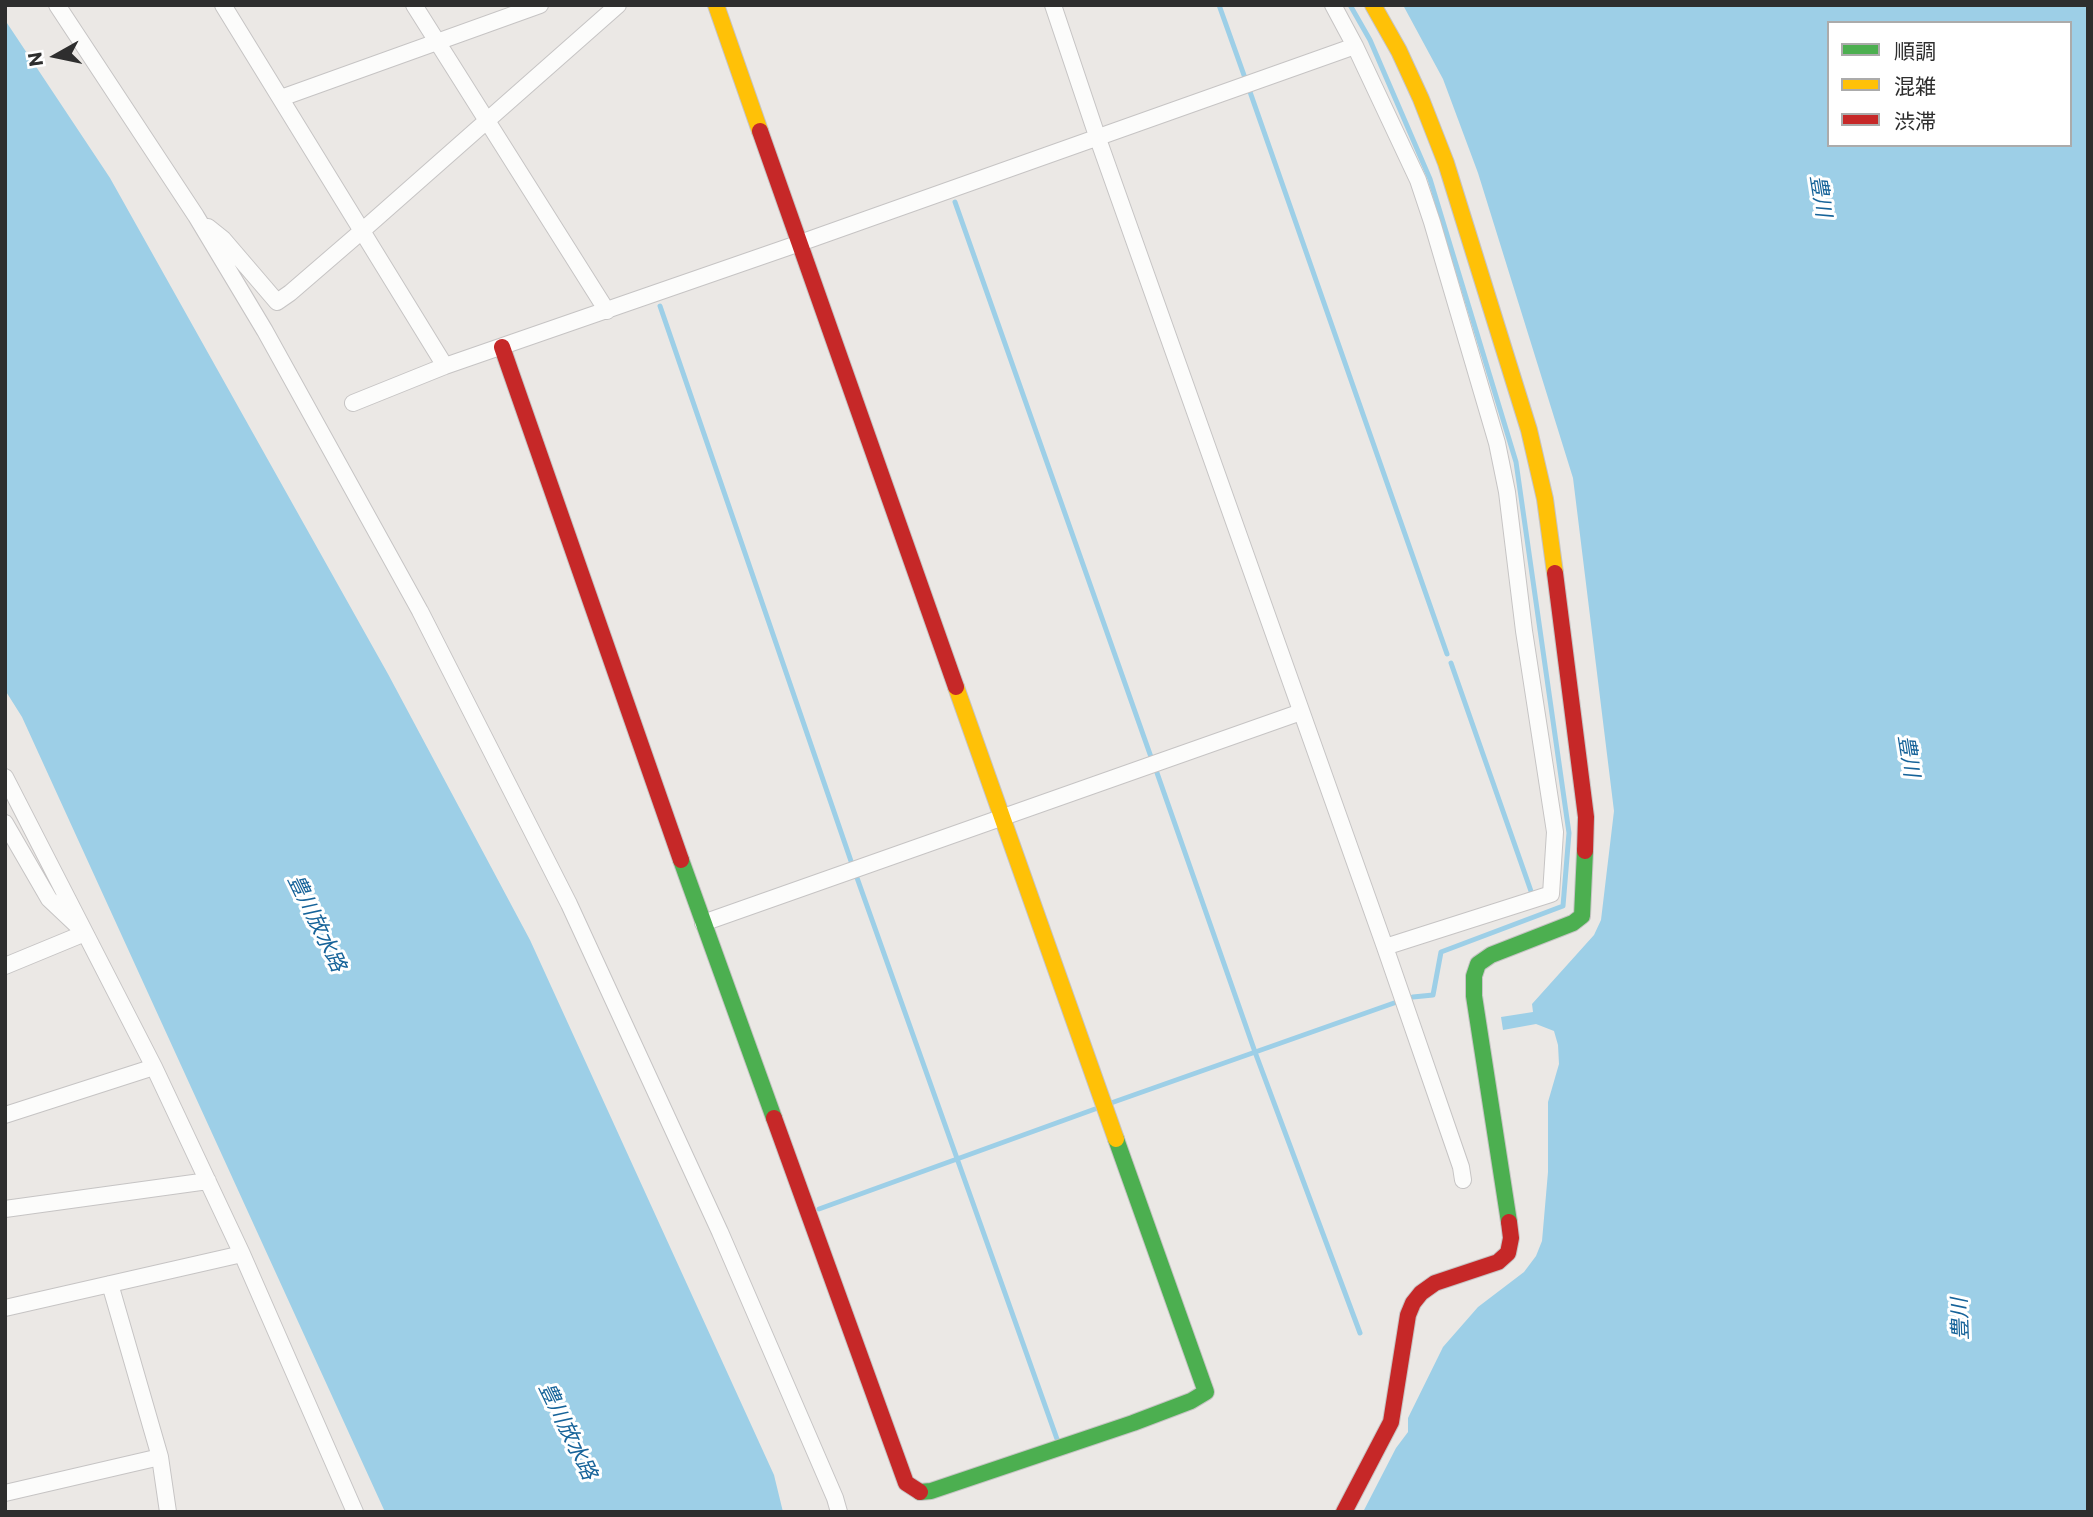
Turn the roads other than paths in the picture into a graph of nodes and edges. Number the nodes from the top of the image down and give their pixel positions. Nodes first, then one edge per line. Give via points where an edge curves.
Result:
1 (57, 5) edge
2 (223, 5) edge
3 (414, 5) edge
4 (540, 5) edge
5 (618, 5) edge
6 (716, 5) edge
7 (1053, 5) edge
8 (1333, 5) edge
9 (1373, 5) edge
10 (436, 41) junction
11 (1355, 46) junction
12 (281, 98) junction
13 (486, 121) junction
14 (1097, 136) junction
15 (196, 216) junction
16 (363, 230) junction
17 (800, 243) junction
18 (607, 311) junction
19 (502, 347) junction
20 (445, 366) junction
21 (353, 403) dead end
22 (1301, 712) junction
23 (5, 777) edge
24 (1002, 816) junction
25 (5, 823) edge
26 (703, 923) junction
27 (85, 933) junction
28 (1385, 947) junction
29 (5, 966) edge
30 (154, 1067) junction
31 (5, 1115) edge
32 (1463, 1180) dead end
33 (208, 1181) junction
34 (5, 1209) edge
35 (242, 1254) junction
36 (110, 1284) junction
37 (5, 1308) edge
38 (160, 1457) junction
39 (5, 1493) edge
40 (168, 1512) edge
41 (355, 1512) edge
42 (839, 1512) edge
43 (1344, 1512) edge

1 - 15 street
2 - 12 street
3 - 10 street
4 - 10 street
5 - 13 street
6 - 17 street
7 - 14 street
8 - 11 street
9 - 43 street via 1399,51 1446,163 1529,430 1545,499 1586,817 1582,916 1491,955 1478,964 1474,976 1511,1238 1508,1253 1498,1262 1435,1283 1413,1303 1391,1422
10 - 12 street
10 - 13 street
11 - 14 street
11 - 28 street via 1418,180 1497,443 1555,832 1551,894
12 - 16 street
13 - 16 street
13 - 18 street
14 - 17 street
14 - 22 street
15 - 16 street via 223,239 276,302
15 - 42 street via 420,611 569,904 720,1232
16 - 20 street
17 - 18 street
17 - 24 street
18 - 19 street
19 - 20 street
19 - 26 street
20 - 21 street
22 - 24 street
22 - 28 street
23 - 27 street
24 - 26 street
24 - 26 street via 1206,1392 1133,1423 931,1491 921,1493 906,1483
25 - 27 street via 49,899
27 - 29 street
27 - 30 street
28 - 32 street
30 - 31 street
30 - 33 street
33 - 34 street
33 - 35 street
35 - 36 street
35 - 41 street
36 - 37 street
36 - 38 street
38 - 39 street
38 - 40 street

